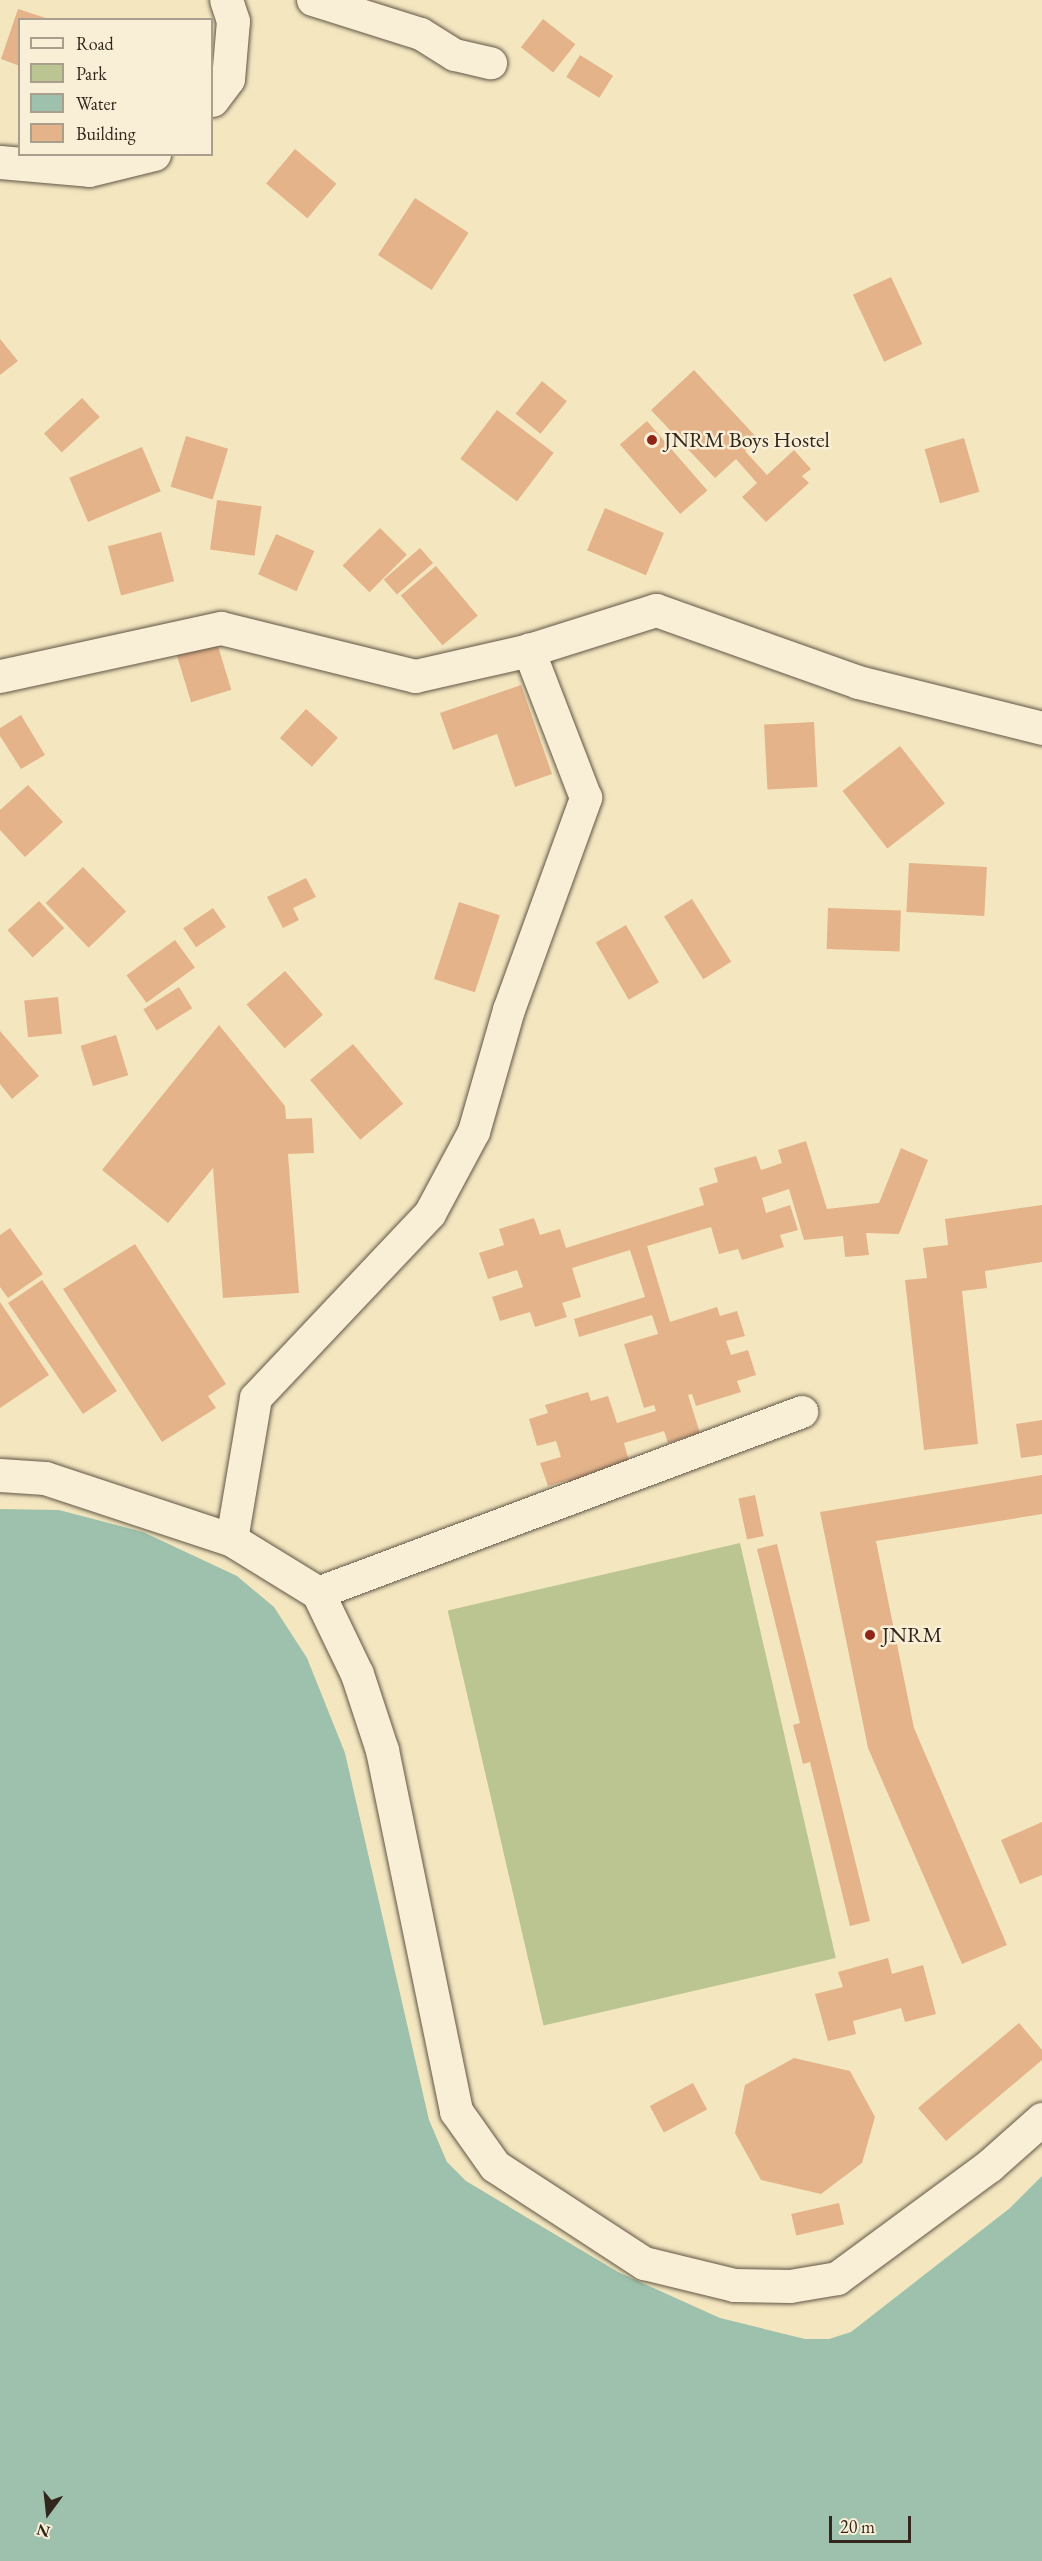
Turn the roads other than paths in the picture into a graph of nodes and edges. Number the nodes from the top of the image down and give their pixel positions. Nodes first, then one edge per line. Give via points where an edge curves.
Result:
1 (226, 0) edge
2 (313, 0) edge
3 (491, 63) dead end
4 (213, 99) edge
5 (146, 156) edge
6 (0, 162) edge
7 (529, 650) junction
8 (0, 676) edge
9 (1042, 728) edge
10 (802, 1412) dead end
11 (0, 1475) edge
12 (232, 1540) junction
13 (318, 1593) junction
14 (1042, 2119) edge

1 - 4 main road via 233,21 228,79
2 - 3 street via 421,34 454,55
5 - 6 main road via 89,170
7 - 8 main road via 415,675 221,628
7 - 9 main road via 656,610 858,682
7 - 12 street via 586,798 509,1010 474,1132 430,1214 256,1398
10 - 13 street
11 - 12 main road via 45,1478
12 - 13 main road
13 - 14 main road via 357,1674 382,1750 456,2111 495,2166 644,2263 734,2285 790,2286 837,2278 989,2166

